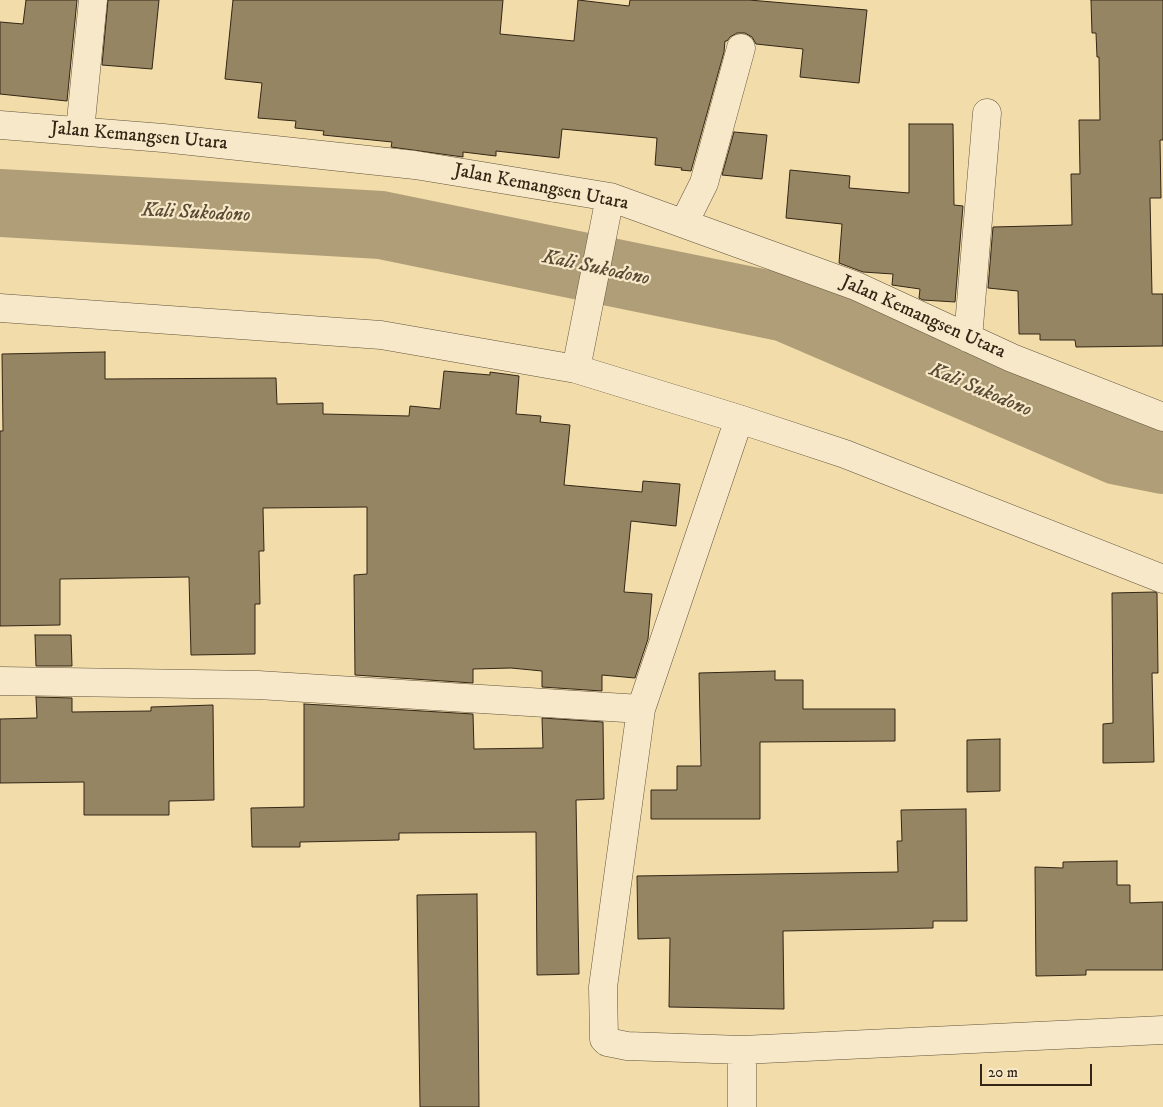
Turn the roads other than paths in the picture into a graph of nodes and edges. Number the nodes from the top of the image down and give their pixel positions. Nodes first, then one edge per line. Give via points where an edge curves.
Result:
1 (93, 0) edge
2 (742, 48) dead end
3 (987, 114) dead end
4 (0, 125) edge
5 (80, 130) junction
6 (610, 197) junction
7 (684, 223) junction
8 (0, 308) edge
9 (968, 338) junction
10 (576, 369) junction
11 (1163, 417) edge
12 (739, 419) junction
13 (1163, 579) edge
14 (0, 681) edge
15 (641, 709) junction
16 (1163, 1030) edge
17 (742, 1050) junction
18 (742, 1107) edge

1 - 5 street
2 - 7 street via 704,182
3 - 9 street
4 - 5 street, Jalan Kemangsen Utara
5 - 6 street, Jalan Kemangsen Utara via 415,165
6 - 7 street, Jalan Kemangsen Utara
6 - 10 street
7 - 9 street, Jalan Kemangsen Utara via 856,286
8 - 10 street via 381,334
9 - 11 street, Jalan Kemangsen Utara
10 - 12 street
12 - 13 street via 845,454
12 - 15 street
14 - 15 street via 258,685
15 - 17 street via 603,987 604,1039 611,1044 627,1046
16 - 17 street
17 - 18 street

